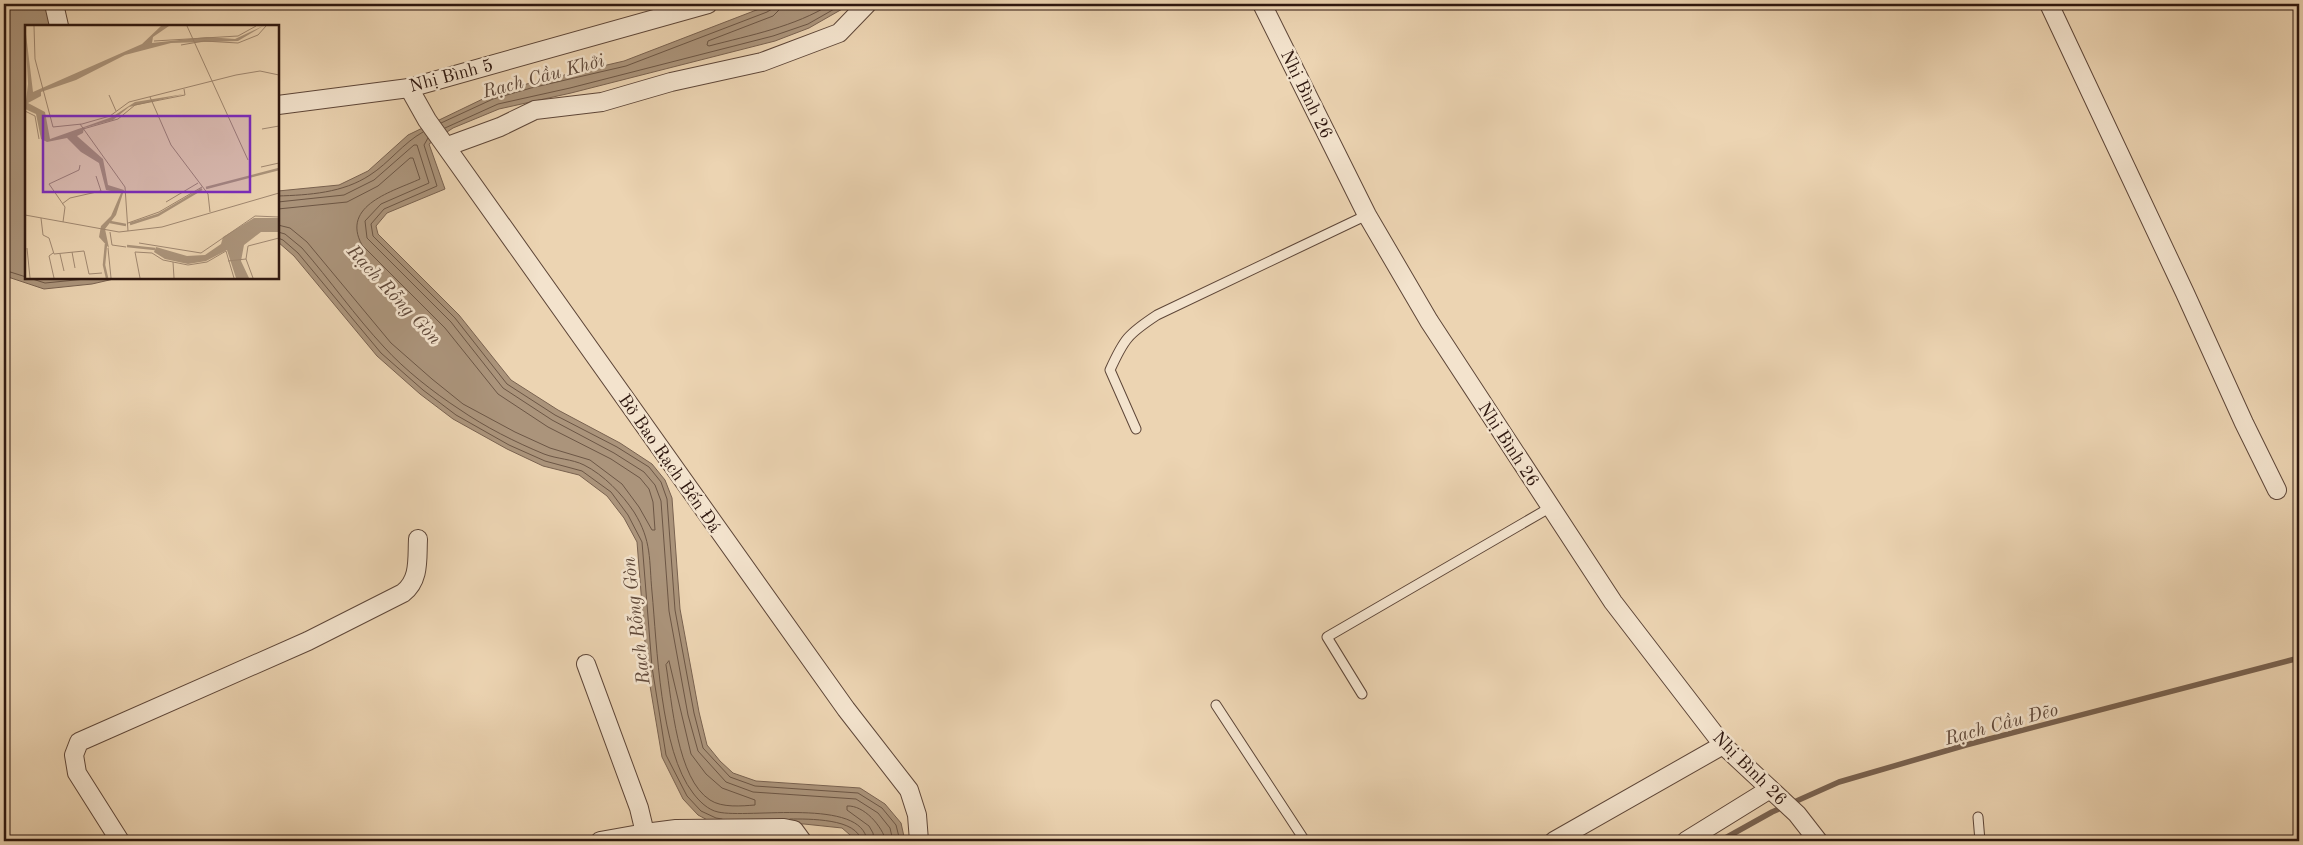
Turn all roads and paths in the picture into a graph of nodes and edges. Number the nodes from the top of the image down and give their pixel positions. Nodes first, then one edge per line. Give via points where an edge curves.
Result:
1 (54, 4) edge
2 (708, 4) edge
3 (867, 4) edge
4 (1262, 4) edge
5 (2049, 4) edge
6 (59, 25) edge
7 (409, 88) junction
8 (279, 105) edge
9 (444, 143) junction
10 (1367, 215) junction
11 (1136, 429) dead end
12 (2277, 490) dead end
13 (1551, 507) junction
14 (418, 539) dead end
15 (586, 664) dead end
16 (1362, 694) dead end
17 (1216, 705) dead end
18 (1723, 745) junction
19 (1774, 792) junction
20 (1978, 817) dead end
21 (645, 833) junction
22 (120, 841) edge
23 (600, 841) edge
24 (802, 841) edge
25 (919, 841) edge
26 (1305, 841) edge
27 (1554, 841) edge
28 (1686, 841) edge
29 (1818, 841) edge
30 (1980, 841) edge

1 - 6 street
2 - 7 street, Nhị Bình 5
3 - 9 street via 839,33 762,62 671,82 602,102 535,110 500,127
4 - 10 street, Nhị Bình 26
5 - 12 street
7 - 8 street, Nhị Bình 5
7 - 9 street, Bờ Bao Rạch Bến Đá
9 - 25 street, Bờ Bao Rạch Bến Đá via 846,710 909,790 917,815
10 - 11 lane via 1157,315 1132,331 1110,370
10 - 13 street, Nhị Bình 26 via 1429,321
13 - 16 lane via 1327,637
13 - 18 street, Nhị Bình 26 via 1613,602
14 - 22 street via 415,580 403,593 308,641 79,742 74,755 77,773
15 - 21 street via 640,808
17 - 26 lane
18 - 19 street, Nhị Bình 26
18 - 27 street
19 - 28 street
19 - 29 street, Nhị Bình 26
20 - 30 lane
21 - 23 street
21 - 24 street via 784,828 794,830

